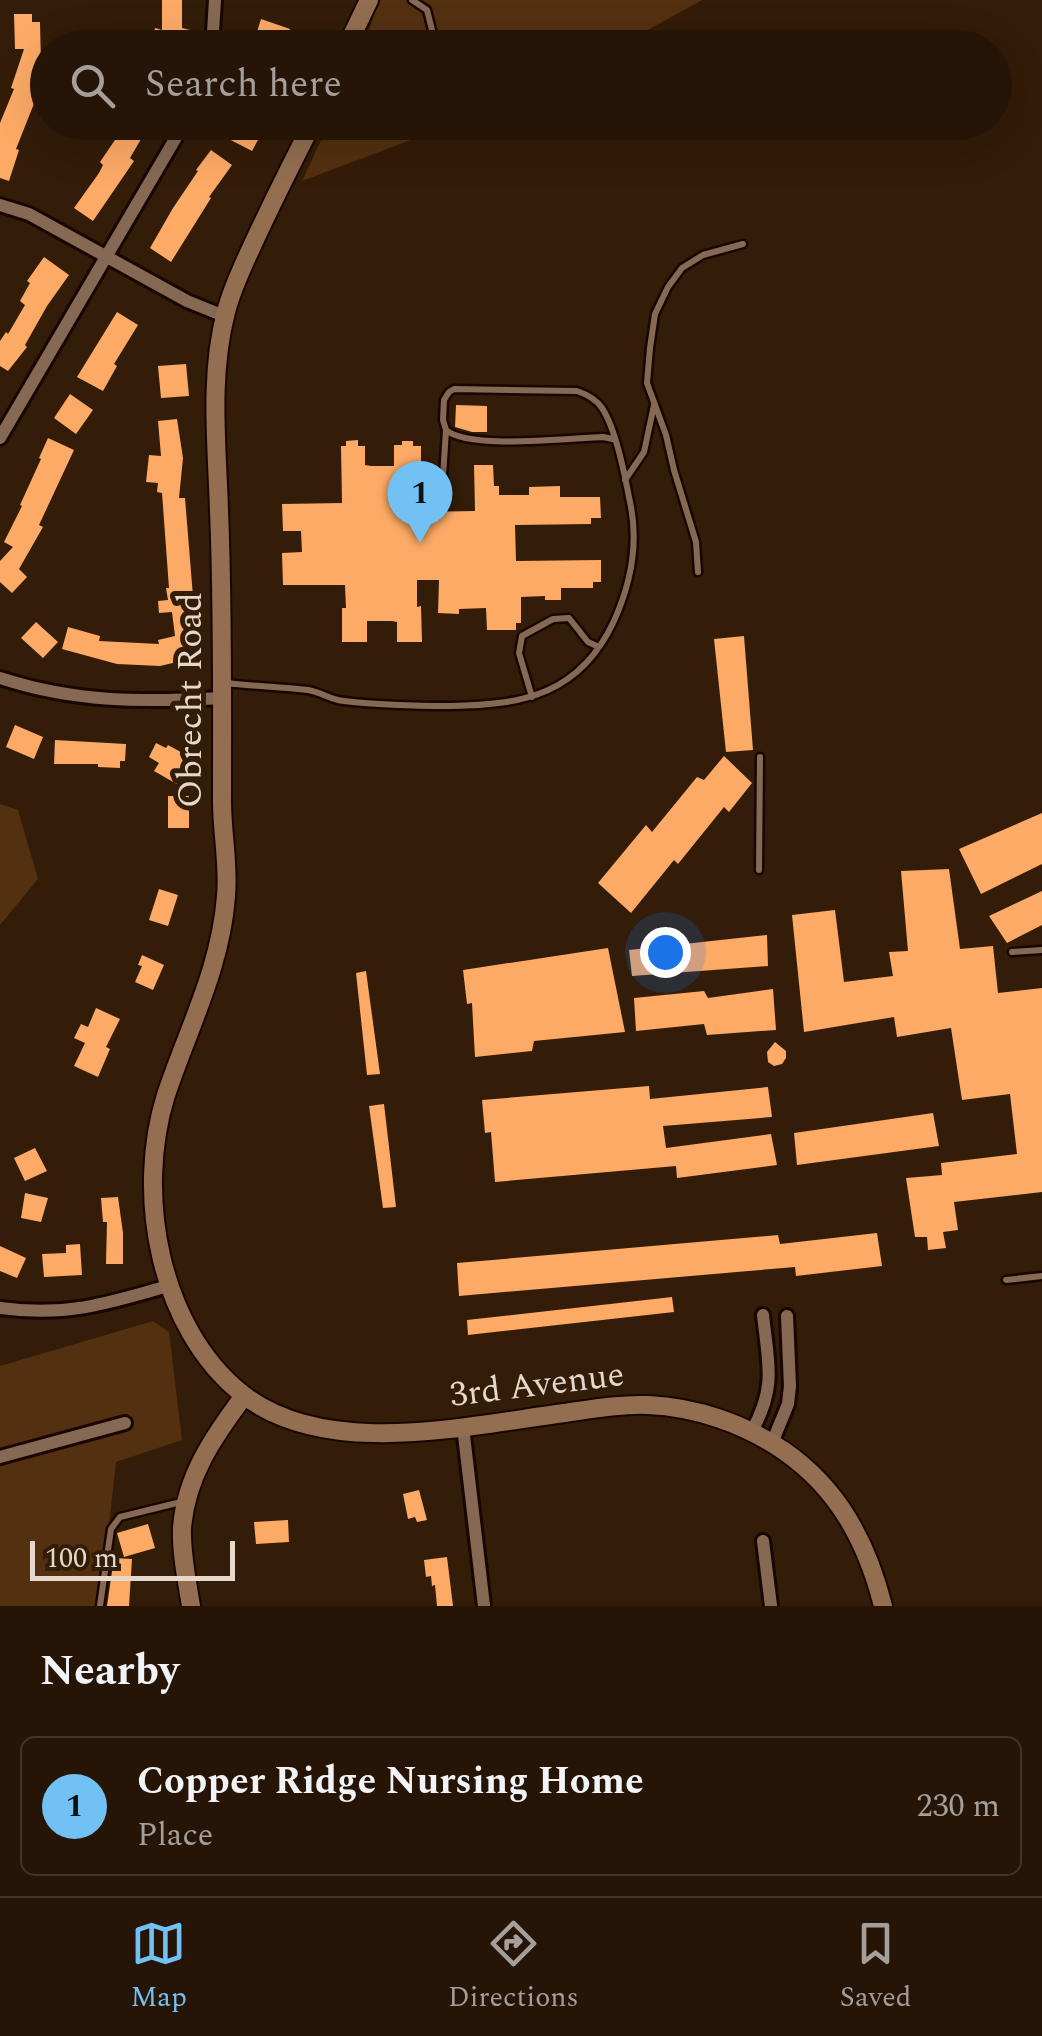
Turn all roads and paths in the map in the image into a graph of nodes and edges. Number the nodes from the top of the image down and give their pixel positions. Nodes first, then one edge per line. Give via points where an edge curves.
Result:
1 (216, 0) edge
2 (368, 0) edge
3 (412, 0) edge
4 (214, 30) edge
5 (354, 30) edge
6 (432, 30) edge
7 (174, 140) edge
8 (304, 140) edge
9 (0, 205) edge
10 (743, 244) dead end
11 (105, 256) junction
12 (224, 316) junction
13 (654, 404) junction
14 (446, 430) junction
15 (0, 438) edge
16 (614, 440) junction
17 (626, 480) junction
18 (442, 492) dead end
19 (698, 572) dead end
20 (599, 647) junction
21 (0, 678) edge
22 (222, 691) junction
23 (532, 697) junction
24 (760, 758) dead end
25 (759, 870) dead end
26 (1042, 950) edge
27 (1012, 952) dead end
28 (1042, 1276) edge
29 (1006, 1280) dead end
30 (168, 1286) junction
31 (0, 1308) edge
32 (763, 1315) dead end
33 (787, 1316) dead end
34 (244, 1396) junction
35 (125, 1423) dead end
36 (464, 1427) junction
37 (752, 1431) junction
38 (772, 1443) junction
39 (0, 1457) edge
40 (187, 1501) junction
41 (762, 1542) dead end
42 (100, 1606) edge
43 (191, 1606) edge
44 (484, 1606) edge
45 (771, 1606) edge
46 (883, 1606) edge

1 - 4 street
2 - 5 street
3 - 6 lane via 428,10
7 - 11 street
8 - 12 street, Obrecht Road
9 - 11 street
10 - 13 lane via 702,255 668,288 650,348 646,383
11 - 12 street
11 - 15 street
12 - 22 street, Obrecht Road via 216,398
13 - 17 lane via 644,452
13 - 19 lane via 696,542
14 - 16 lane via 484,441
14 - 16 lane via 444,400 454,389 577,391 599,404
14 - 18 lane
16 - 17 lane
17 - 20 lane via 631,574
20 - 23 lane via 566,681
20 - 23 lane via 569,618 522,636
21 - 22 street via 90,698 161,701
22 - 23 lane via 314,690 339,701 414,706 482,706
22 - 30 street, Obrecht Road via 225,909 211,975 164,1100 154,1160
24 - 25 lane
26 - 27 lane
28 - 29 lane
30 - 31 street via 77,1310
30 - 34 street, 3rd Avenue via 202,1352
32 - 37 street via 770,1384
33 - 38 street via 788,1404
34 - 36 street, 3rd Avenue via 285,1419 346,1433
34 - 40 street via 202,1457
35 - 39 street
36 - 37 street, 3rd Avenue via 641,1404 692,1411
36 - 44 street
37 - 38 street, 3rd Avenue
38 - 46 street, 3rd Avenue via 838,1504 873,1568
40 - 42 lane via 120,1517 111,1529
40 - 43 street via 182,1530
41 - 45 street

